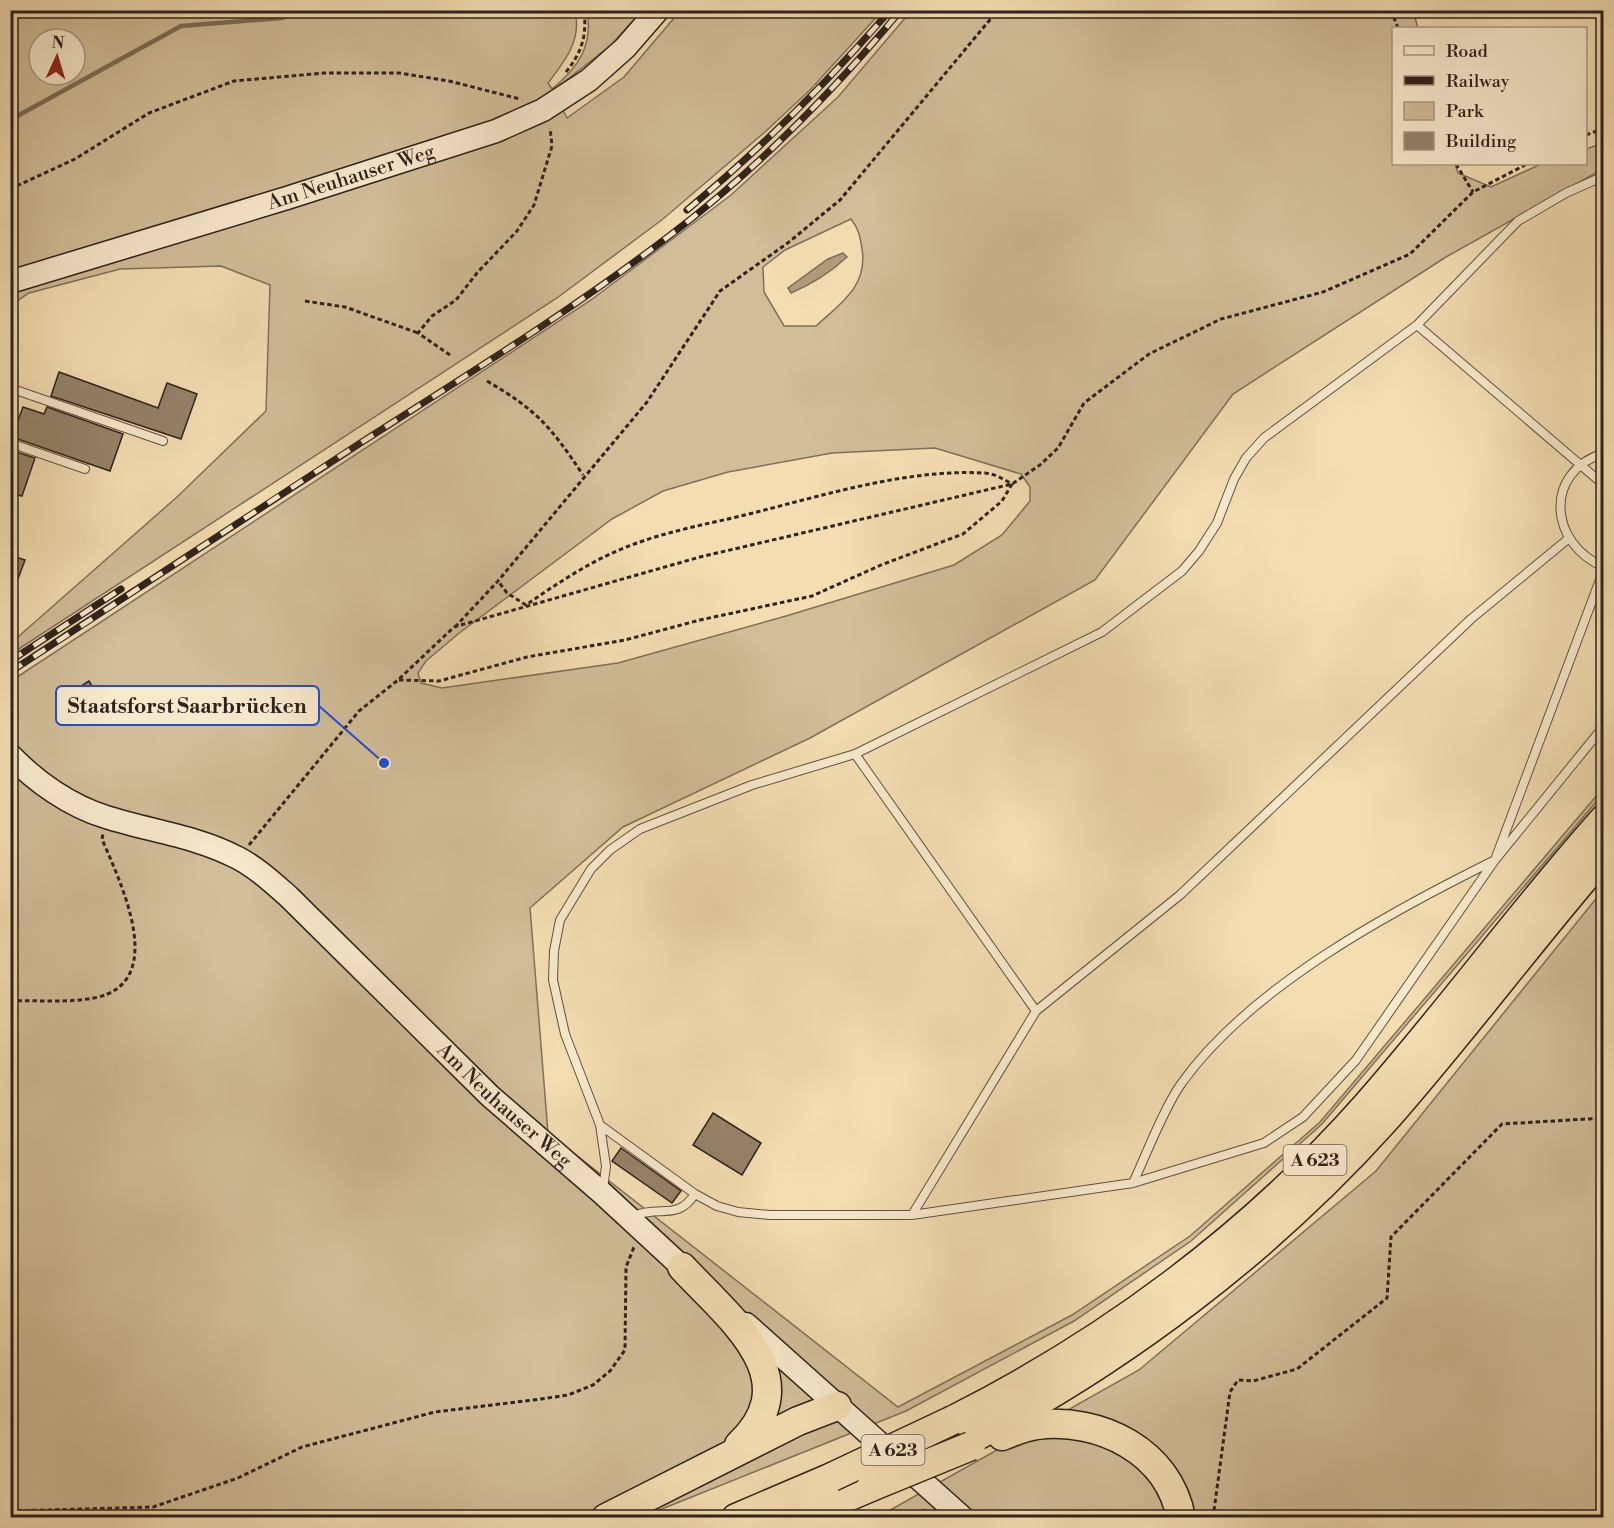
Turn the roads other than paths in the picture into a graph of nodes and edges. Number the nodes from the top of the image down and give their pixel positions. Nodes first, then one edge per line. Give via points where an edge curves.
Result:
1 (658, 10) edge
2 (1604, 176) edge
3 (10, 282) edge
4 (1417, 325) junction
5 (10, 388) edge
6 (163, 441) dead end
7 (10, 443) edge
8 (1604, 453) edge
9 (1580, 466) junction
10 (85, 469) dead end
11 (1604, 485) edge
12 (1568, 539) junction
13 (1604, 568) edge
14 (1604, 726) edge
15 (855, 754) junction
16 (10, 755) edge
17 (1604, 819) edge
18 (1604, 855) edge
19 (1495, 860) junction
20 (1036, 1011) junction
21 (600, 1125) junction
22 (1133, 1183) junction
23 (602, 1193) junction
24 (695, 1194) junction
25 (912, 1215) junction
26 (635, 1223) junction
27 (682, 1267) junction
28 (837, 1406) junction
29 (964, 1436) junction
30 (720, 1460) junction
31 (835, 1490) junction
32 (606, 1518) edge
33 (736, 1518) edge
34 (798, 1518) edge
35 (963, 1518) edge
36 (1181, 1518) edge

1 - 3 street, Am Neuhauser Weg via 626,48 589,80 543,111 496,131
2 - 4 lane via 1566,192 1518,221
4 - 9 lane
4 - 15 lane via 1264,438 1234,478 1217,523 1199,550 1182,571 1141,604 1102,632
5 - 6 lane
7 - 10 lane
8 - 9 lane
9 - 11 lane
9 - 12 lane via 1562,494 1561,518
12 - 13 lane via 1580,554
12 - 20 lane via 1472,619 1180,895
13 - 19 lane
14 - 19 lane
15 - 20 lane
15 - 21 lane via 752,785 640,829 591,869 560,920 553,980 565,1034
16 - 23 street, Am Neuhauser Weg via 51,790 104,817 194,839 239,858 289,897 490,1096
17 - 29 highway, A 623 via 1365,1107 1263,1210 1119,1323 1038,1374
18 - 29 highway, A 623 via 1383,1122 1279,1225 1211,1283 1132,1341 1061,1387
19 - 22 lane via 1420,897 1321,958 1232,1026 1180,1085
19 - 22 lane via 1356,1060 1303,1117 1264,1143
20 - 25 lane
21 - 23 lane via 606,1166
21 - 24 lane
22 - 25 lane
23 - 26 street, Am Neuhauser Weg
24 - 25 lane via 738,1212
24 - 26 lane via 680,1210 645,1211
26 - 27 street, Am Neuhauser Weg
27 - 28 street, Am Neuhauser Weg
27 - 30 highway via 751,1341 763,1365 766,1402 761,1420 753,1432
28 - 30 highway
28 - 35 street, Am Neuhauser Weg
29 - 31 highway, A 623, bridge
29 - 31 highway, A 623, bridge via 872,1487
29 - 36 highway via 1066,1423 1095,1428 1131,1444 1151,1461 1169,1484
30 - 32 highway
31 - 33 highway, A 623
31 - 34 highway, A 623

